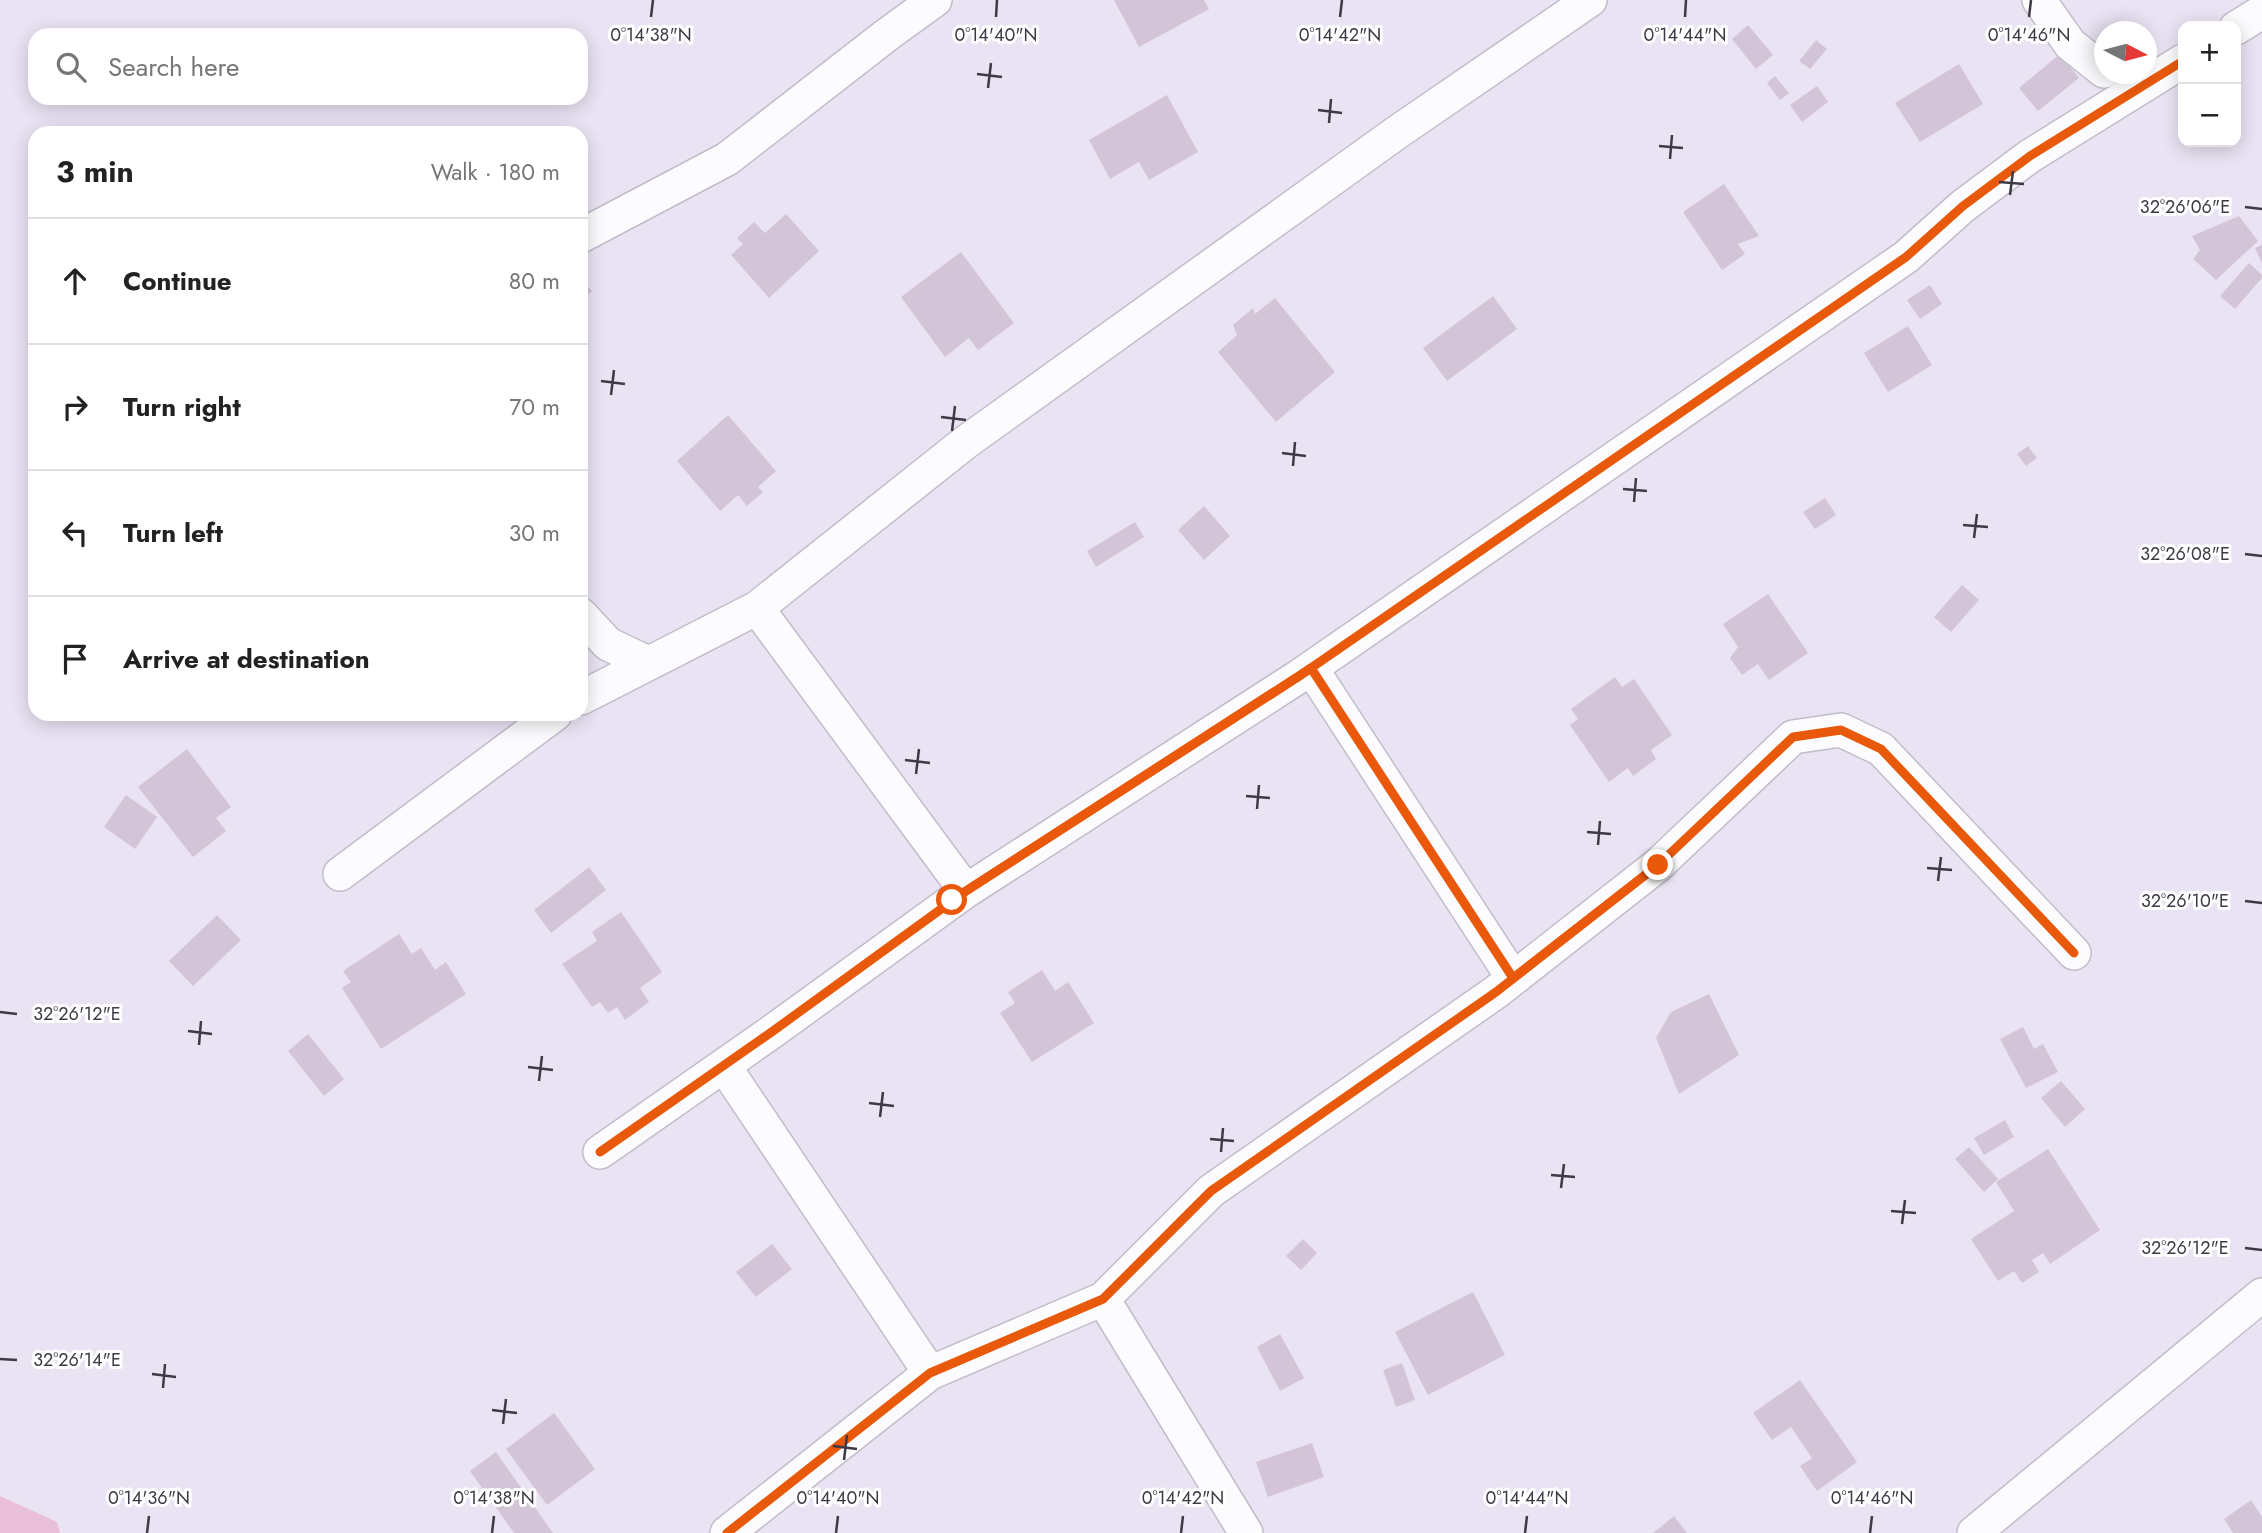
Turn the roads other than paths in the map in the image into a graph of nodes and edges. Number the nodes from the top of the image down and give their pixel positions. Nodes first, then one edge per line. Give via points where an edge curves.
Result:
1 (935, 0) edge
2 (1590, 0) edge
3 (2039, 0) edge
4 (2262, 12) edge
5 (2241, 25) edge
6 (2094, 63) edge
7 (2178, 64) edge
8 (2137, 84) edge
9 (2142, 86) junction
10 (588, 232) edge
11 (757, 608) junction
12 (588, 623) edge
13 (648, 663) junction
14 (1311, 668) junction
15 (588, 694) edge
16 (546, 721) edge
17 (340, 874) dead end
18 (965, 891) junction
19 (2074, 953) dead end
20 (1513, 978) junction
21 (724, 1066) junction
22 (600, 1152) dead end
23 (2262, 1295) edge
24 (1103, 1299) junction
25 (930, 1373) junction
26 (727, 1533) edge
27 (1246, 1533) edge
28 (1974, 1533) edge

1 - 10 street via 727,159
2 - 11 street via 977,434
3 - 6 street via 2070,44
4 - 5 street
7 - 9 street
8 - 9 street
9 - 14 street via 2030,156 1963,206 1906,257
11 - 13 street
11 - 18 street
12 - 13 street via 608,644
13 - 15 street
14 - 18 street
14 - 20 street
16 - 17 street
18 - 21 street
19 - 20 street via 1881,749 1841,730 1793,737 1658,865
20 - 24 street via 1211,1191
21 - 22 street
21 - 25 street
23 - 28 street
24 - 25 street
24 - 27 street
25 - 26 street

